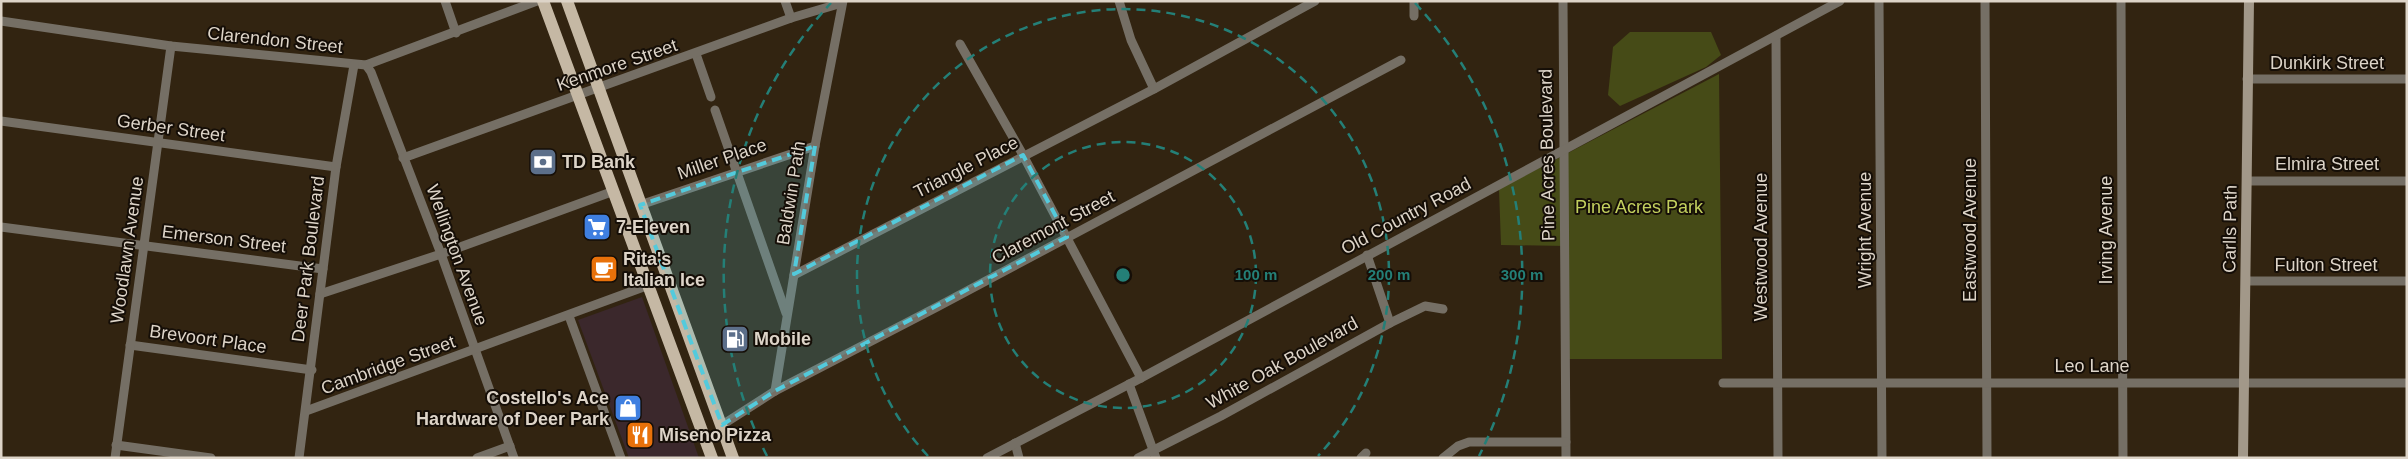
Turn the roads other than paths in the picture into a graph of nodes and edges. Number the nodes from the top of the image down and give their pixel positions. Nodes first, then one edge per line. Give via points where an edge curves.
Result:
1 (445, 1) edge
2 (537, 1) edge
3 (543, 1) edge
4 (567, 1) edge
5 (785, 1) edge
6 (1119, 1) edge
7 (1314, 1) edge
8 (1414, 1) edge
9 (1563, 1) edge
10 (1840, 1) edge
11 (1879, 1) edge
12 (1985, 1) edge
13 (2121, 1) edge
14 (2249, 1) edge
15 (842, 2) edge
16 (1414, 16) dead end
17 (791, 18) junction
18 (1, 21) edge
19 (456, 33) junction
20 (1776, 36) junction
21 (960, 44) dead end
22 (171, 46) junction
23 (696, 54) junction
24 (1401, 60) dead end
25 (354, 65) junction
26 (366, 65) junction
27 (2247, 79) junction
28 (2407, 79) edge
29 (598, 89) junction
30 (1154, 89) junction
31 (579, 95) junction
32 (711, 97) dead end
33 (715, 110) dead end
34 (1, 121) edge
35 (158, 143) junction
36 (815, 146) junction
37 (1563, 151) junction
38 (1023, 155) junction
39 (403, 158) junction
40 (336, 167) junction
41 (736, 171) junction
42 (2247, 180) junction
43 (2407, 181) edge
44 (614, 191) junction
45 (640, 205) junction
46 (1, 227) edge
47 (1067, 237) junction
48 (143, 245) junction
49 (441, 254) junction
50 (1367, 255) junction
51 (323, 269) junction
52 (794, 274) junction
53 (2246, 281) junction
54 (2407, 282) edge
55 (649, 286) junction
56 (320, 294) junction
57 (1443, 309) dead end
58 (786, 313) junction
59 (569, 316) junction
60 (1390, 323) junction
61 (130, 345) junction
62 (475, 350) junction
63 (312, 370) junction
64 (1141, 378) junction
65 (1723, 382) dead end
66 (1777, 382) junction
67 (1987, 382) junction
68 (2123, 382) junction
69 (2244, 382) junction
70 (1882, 383) junction
71 (2407, 383) edge
72 (1129, 384) junction
73 (774, 391) junction
74 (306, 412) junction
75 (722, 425) junction
76 (1566, 442) junction
77 (1015, 443) junction
78 (116, 445) junction
79 (510, 446) junction
80 (1154, 454) edge
81 (115, 458) edge
82 (211, 458) edge
83 (299, 458) edge
84 (477, 458) edge
85 (514, 458) edge
86 (621, 458) edge
87 (712, 458) edge
88 (733, 458) edge
89 (986, 458) edge
90 (1019, 458) edge
91 (1138, 458) edge
92 (1442, 458) edge
93 (1566, 458) edge
94 (1778, 458) edge
95 (1882, 458) edge
96 (1988, 458) edge
97 (2123, 458) edge
98 (2243, 458) edge

1 - 19 street
2 - 19 street, Clarendon Street
3 - 31 main road
4 - 29 main road
5 - 17 street
6 - 30 street via 1131,40
7 - 30 street, Triangle Place
8 - 16 street
9 - 37 street, Pine Acres Boulevard
10 - 20 street, Old Country Road
11 - 70 street, Wright Avenue
12 - 67 street, Eastwood Avenue
13 - 68 street, Irving Avenue
14 - 27 street, Carlls Path
15 - 17 street, Kenmore Street
15 - 36 street, Baldwin Path
17 - 23 street, Kenmore Street
18 - 22 street, Clarendon Street
19 - 26 street, Clarendon Street
20 - 37 street, Old Country Road
20 - 66 street, Westwood Avenue
21 - 38 street
22 - 25 street, Clarendon Street
22 - 35 street, Woodlawn Avenue
23 - 29 street, Kenmore Street
23 - 32 street
24 - 47 street, Claremont Street
25 - 26 street, Clarendon Street
25 - 40 street, Deer Park Boulevard
26 - 39 street, Wellington Avenue
27 - 28 street, Dunkirk Street
27 - 42 street, Carlls Path
29 - 31 street, Kenmore Street
29 - 45 main road
30 - 38 street, Triangle Place
31 - 39 street, Kenmore Street
31 - 44 main road
33 - 41 street
34 - 35 street, Gerber Street
35 - 40 street, Gerber Street
35 - 48 street, Woodlawn Avenue
36 - 41 street, Miller Place
36 - 52 street, Baldwin Path
37 - 50 street, Old Country Road
37 - 76 street, Pine Acres Boulevard
38 - 47 street
38 - 52 street, Triangle Place
39 - 49 street, Wellington Avenue
40 - 51 street, Deer Park Boulevard
41 - 45 street, Miller Place
41 - 58 street
42 - 43 street, Elmira Street
42 - 53 street, Carlls Path
44 - 49 street
44 - 55 main road
45 - 75 main road
46 - 48 street, Emerson Street
47 - 64 street
47 - 73 street, Claremont Street
48 - 51 street, Emerson Street
48 - 61 street, Woodlawn Avenue
49 - 56 street
49 - 62 street, Wellington Avenue
50 - 60 street
50 - 64 street, Old Country Road
51 - 56 street, Deer Park Boulevard
52 - 58 street, Baldwin Path
53 - 54 street, Fulton Street
53 - 69 street, Carlls Path
55 - 59 street, Cambridge Street
55 - 87 main road
56 - 63 street, Deer Park Boulevard
57 - 60 street, White Oak Boulevard via 1425,306
58 - 73 street, Baldwin Path
59 - 62 street, Cambridge Street
59 - 86 street
60 - 80 street, White Oak Boulevard
61 - 63 street, Brevoort Place
61 - 78 street, Woodlawn Avenue
62 - 74 street, Cambridge Street
62 - 79 street, Wellington Avenue
63 - 74 street, Deer Park Boulevard
64 - 72 street, Old Country Road
65 - 66 street, Leo Lane
66 - 70 street, Leo Lane
66 - 94 street, Westwood Avenue
67 - 68 street, Leo Lane
67 - 70 street, Leo Lane
67 - 96 street, Eastwood Avenue
68 - 69 street, Leo Lane
68 - 97 street, Irving Avenue
69 - 71 street, Leo Lane
69 - 98 street, Carlls Path
70 - 95 street, Wright Avenue
72 - 77 street, Old Country Road
72 - 80 street
73 - 75 street, Claremont Street
74 - 83 street, Deer Park Boulevard
75 - 88 main road
76 - 92 street via 1469,442
76 - 93 street, Pine Acres Boulevard
77 - 89 street, Old Country Road
77 - 90 street
78 - 81 street, Woodlawn Avenue
78 - 82 street
79 - 84 street
79 - 85 street, Wellington Avenue
80 - 91 street, White Oak Boulevard

